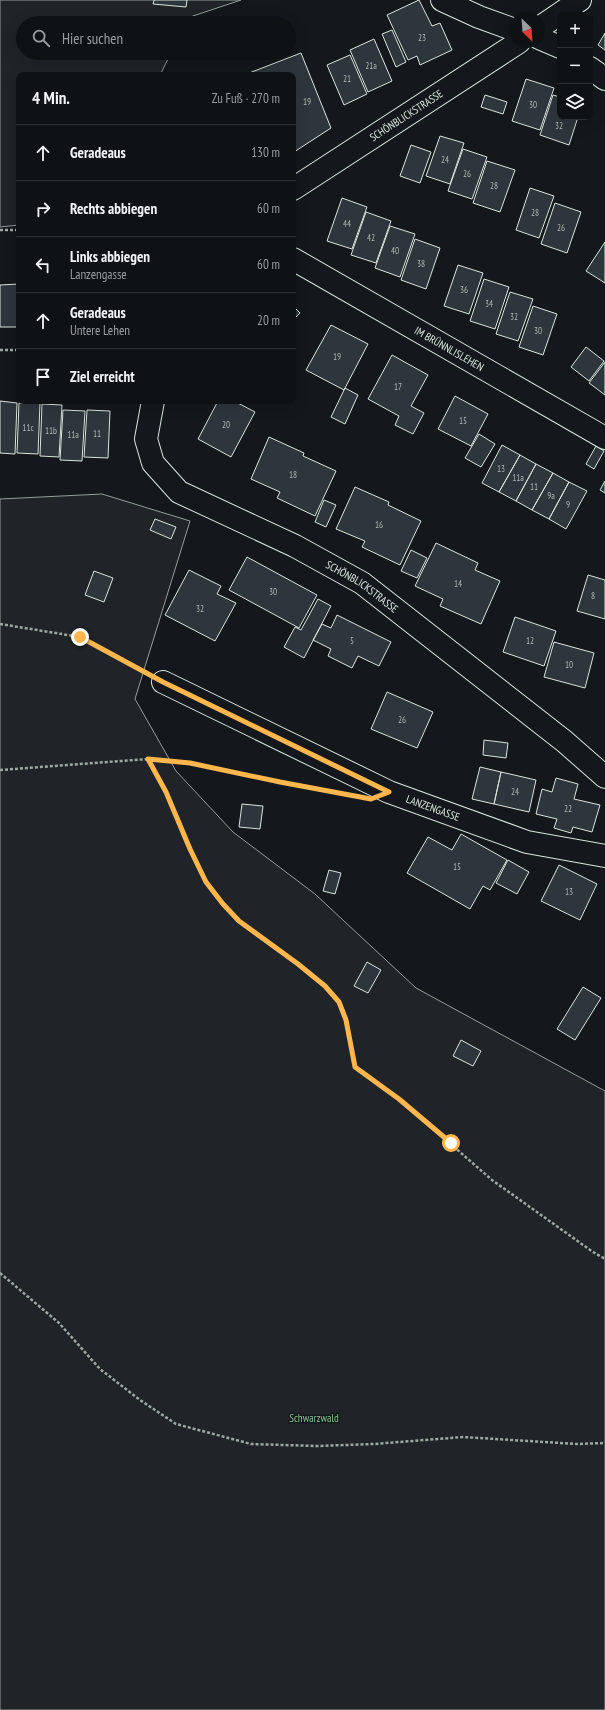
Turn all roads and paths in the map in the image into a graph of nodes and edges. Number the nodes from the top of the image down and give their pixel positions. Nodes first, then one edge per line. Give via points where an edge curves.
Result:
1 (442, 0) edge
2 (580, 0) edge
3 (545, 24) edge
4 (509, 28) edge
5 (545, 41) edge
6 (557, 46) edge
7 (510, 48) edge
8 (593, 70) edge
9 (605, 79) edge
10 (296, 187) edge
11 (0, 230) edge
12 (16, 230) edge
13 (296, 261) edge
14 (0, 350) edge
15 (16, 350) edge
16 (152, 404) edge
17 (605, 438) edge
18 (0, 624) edge
19 (163, 682) joint
20 (148, 759) junction
21 (0, 770) edge
22 (605, 777) edge
23 (333, 792) dead end
24 (605, 856) edge
25 (605, 1259) edge
26 (0, 1273) edge
27 (605, 1443) edge

1 - 4 street
2 - 3 street
5 - 6 street
7 - 10 street, SCHÖNBLICKSTRASSE
8 - 9 street
11 - 12 path
13 - 17 street, IM BRÜNNLISLEHEN
14 - 15 path
16 - 22 street, SCHÖNBLICKSTRASSE via 146,440 154,463 179,492 295,546 362,583 564,741
18 - 19 path via 80,637
19 - 24 street, LANZENGASSE via 389,792 527,842
20 - 21 path
20 - 23 path via 190,763
20 - 25 path via 166,792 206,882 223,904 239,921 325,986 339,1002 346,1020 355,1067 399,1099 492,1180
26 - 27 path via 59,1324 100,1369 176,1424 251,1444 317,1446 463,1437 577,1444

